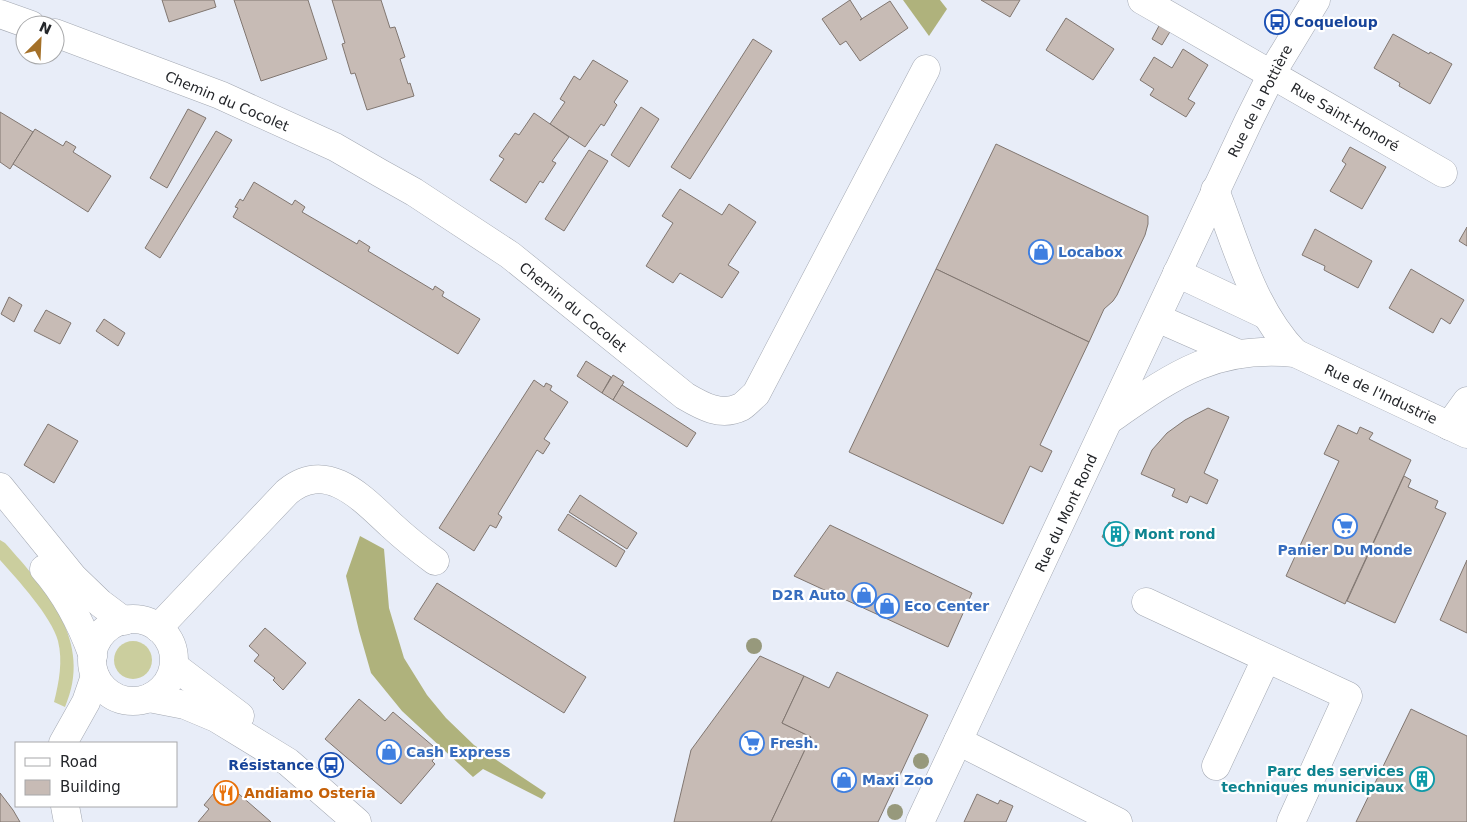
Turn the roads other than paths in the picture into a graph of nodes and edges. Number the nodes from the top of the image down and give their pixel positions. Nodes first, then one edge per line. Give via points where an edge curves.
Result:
1 (1142, 0) edge
2 (1316, 0) edge
3 (0, 14) edge
4 (15, 19) edge
5 (65, 38) edge
6 (926, 69) dead end
7 (1272, 75) junction
8 (1444, 173) dead end
9 (1212, 197) junction
10 (1177, 273) junction
11 (1266, 315) junction
12 (1156, 318) junction
13 (1295, 353) junction
14 (1239, 354) junction
15 (1467, 401) edge
16 (1110, 418) junction
17 (1458, 430) edge
18 (0, 487) edge
19 (0, 518) edge
20 (435, 561) dead end
21 (1146, 602) dead end
22 (124, 620) junction
23 (158, 628) junction
24 (1266, 659) junction
25 (94, 666) junction
26 (174, 666) junction
27 (149, 698) junction
28 (958, 741) junction
29 (64, 742) edge
30 (288, 762) junction
31 (1216, 766) dead end
32 (65, 807) edge
33 (68, 822) edge
34 (357, 822) edge
35 (920, 822) edge
36 (1118, 822) edge
37 (1291, 822) edge

1 - 7 street, Rue Saint-Honoré
2 - 7 street, Rue de la Pottière
3 - 4 street
5 - 6 street, Chemin du Cocolet via 220,95 342,151 414,192 510,255 649,355 685,396 704,408 724,412 741,407 756,394
7 - 8 street, Rue Saint-Honoré
7 - 9 street, Rue de la Pottière
9 - 10 street, Rue du Mont Rond
9 - 11 street, Rue de l'Industrie
10 - 11 street
10 - 12 street, Rue du Mont Rond
11 - 13 street, Rue de l'Industrie
12 - 14 street, Rue de l'Industrie
12 - 16 street, Rue du Mont Rond
13 - 14 street, Rue de l'Industrie
13 - 17 street, Rue de l'Industrie
14 - 16 street, Rue de l'Industrie via 1209,361 1180,373
15 - 17 street
16 - 28 street, Rue du Mont Rond
18 - 22 street via 82,587
19 - 25 street via 59,586 84,632
20 - 23 street via 356,492 328,480 304,482 287,492
21 - 24 street
22 - 23 street via 142,620
22 - 25 street via 103,633 95,646
23 - 26 street via 172,648
24 - 31 street
24 - 37 street via 1348,696
25 - 27 street via 105,690 119,699 137,701
25 - 29 street via 86,702
26 - 27 street via 168,683
26 - 30 street via 257,728
27 - 30 street via 204,712
28 - 35 street, Rue du Mont Rond
28 - 36 street
30 - 34 street
32 - 33 street

